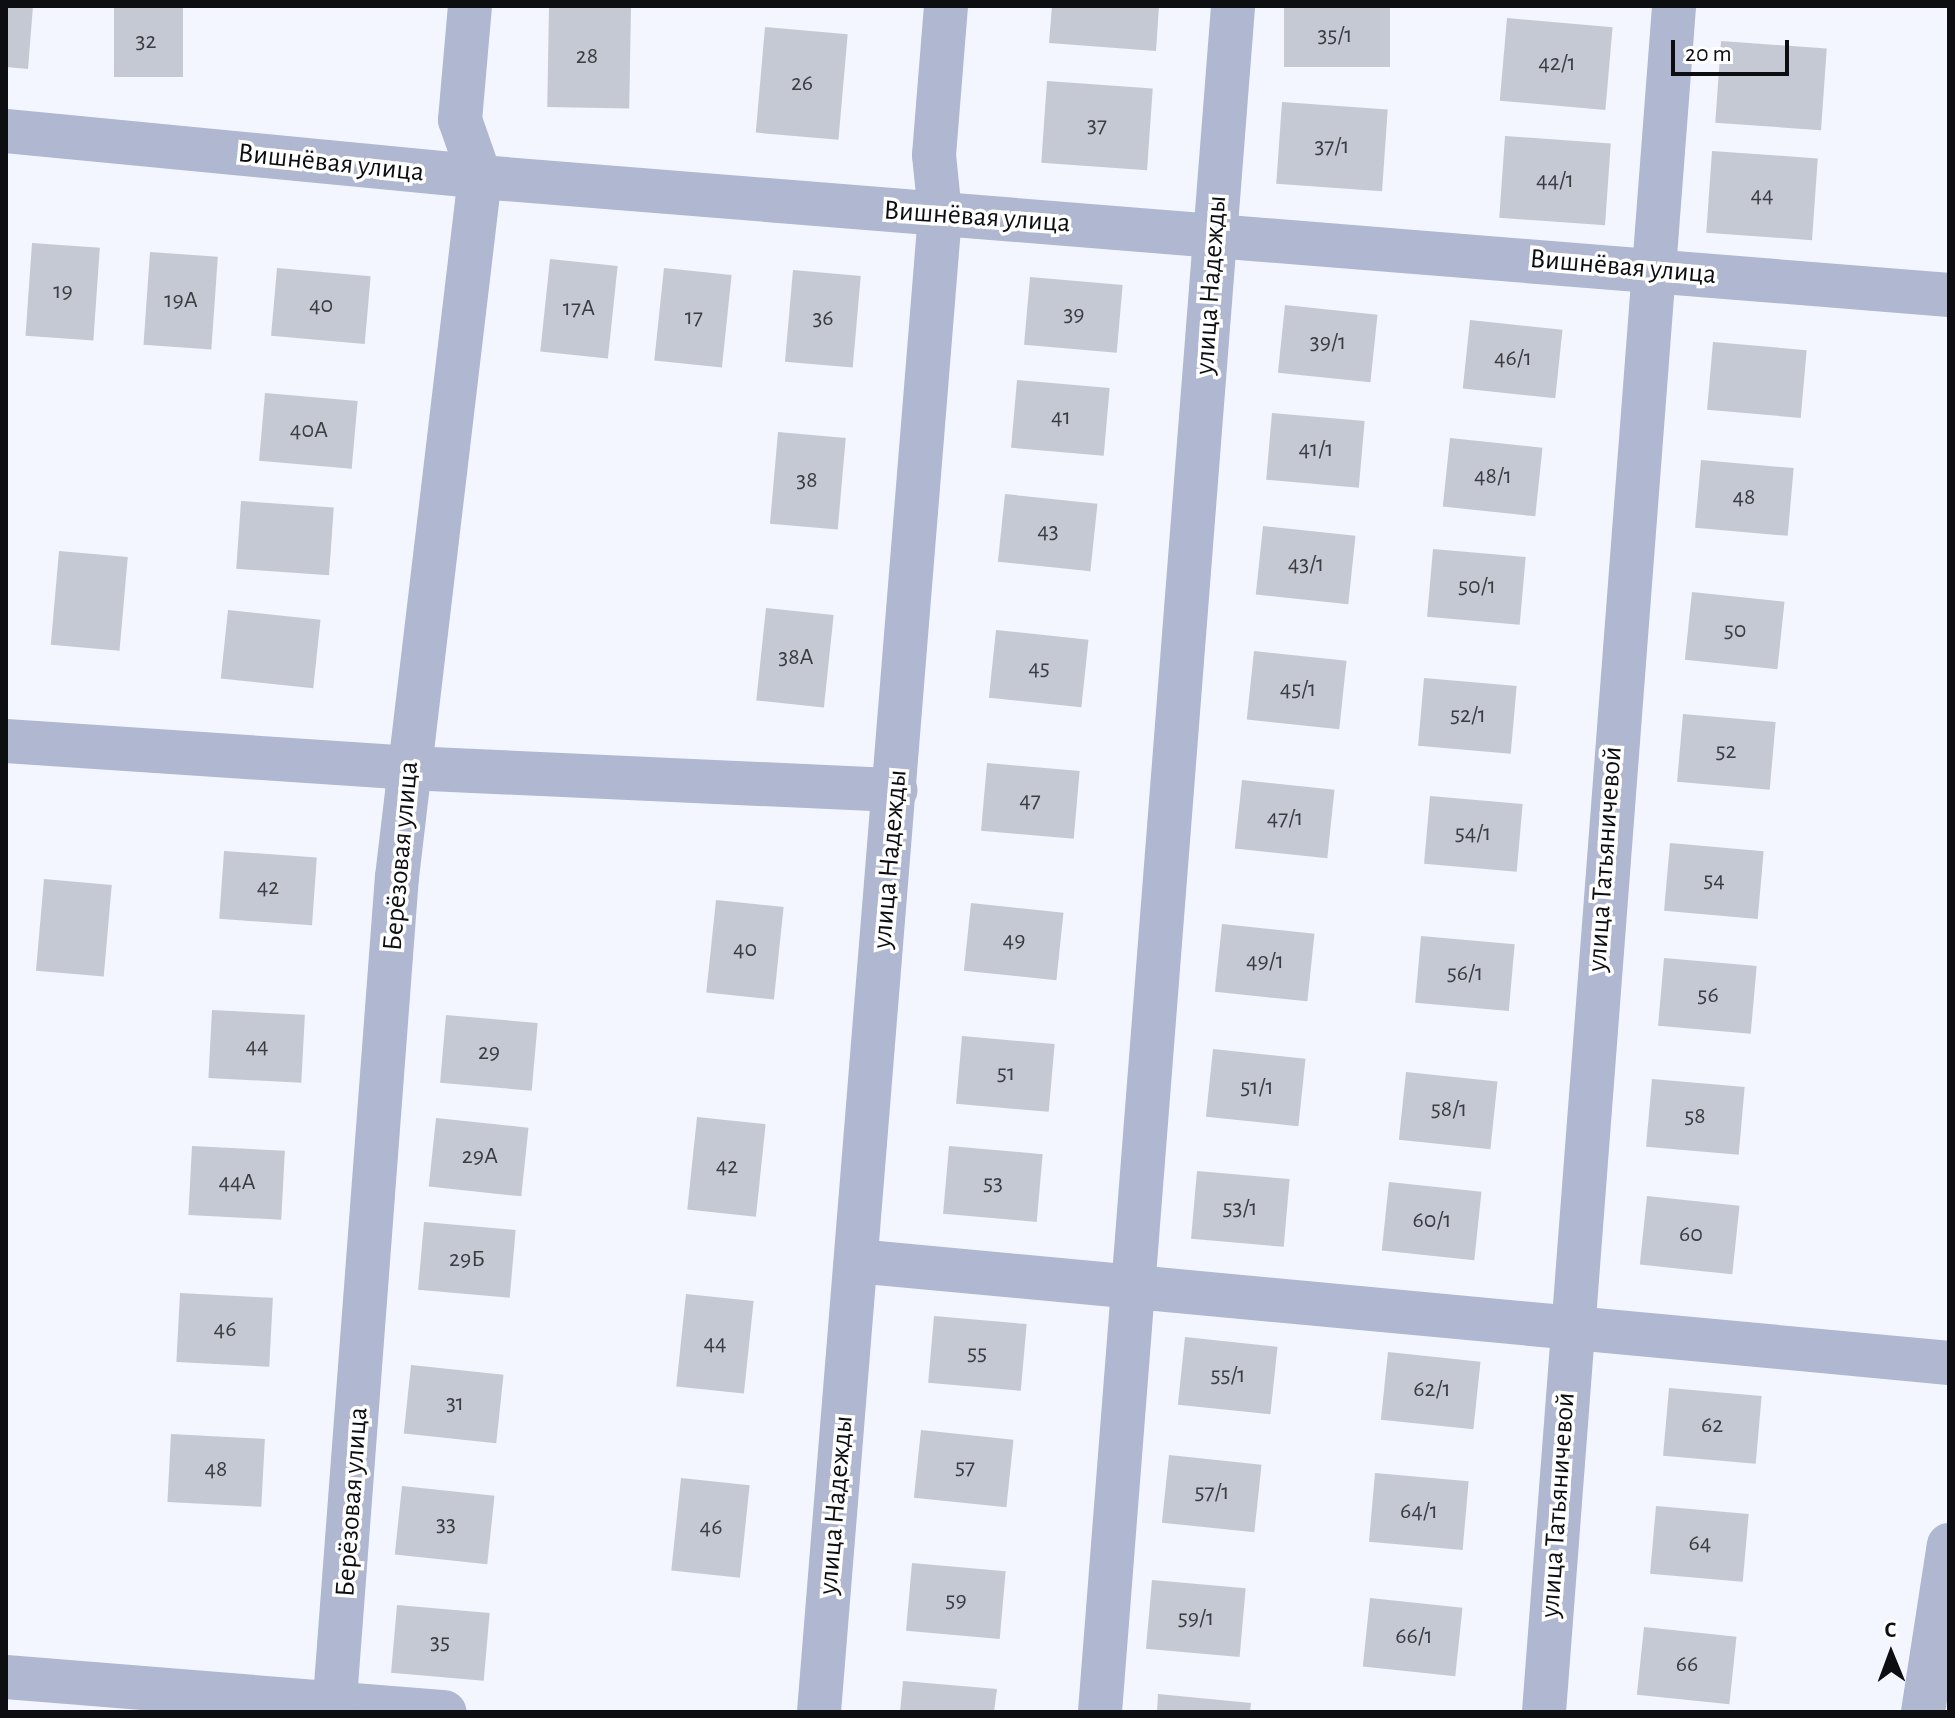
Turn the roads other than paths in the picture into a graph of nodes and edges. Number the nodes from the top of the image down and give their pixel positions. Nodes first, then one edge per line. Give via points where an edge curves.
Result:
1 (470, 6) edge
2 (946, 6) edge
3 (1233, 6) edge
4 (1674, 6) edge
5 (6, 131) edge
6 (480, 177) junction
7 (940, 214) junction
8 (1215, 235) junction
9 (1652, 268) junction
10 (1949, 295) edge
11 (6, 741) edge
12 (408, 768) junction
13 (896, 790) junction
14 (856, 1261) junction
15 (1137, 1290) junction
16 (1571, 1329) junction
17 (1949, 1363) edge
18 (1949, 1545) edge
19 (6, 1677) edge
20 (336, 1706) edge
21 (445, 1712) edge
22 (819, 1712) edge
23 (1100, 1712) edge
24 (1544, 1712) edge
25 (1923, 1712) edge

1 - 6 street, Берёзовая улица via 460,120
2 - 7 street, улица Надежды via 934,155
3 - 8 street, улица Надежды
4 - 9 street, улица Татьяничевой
5 - 6 street, Вишнёвая улица
6 - 7 street, Вишнёвая улица
6 - 12 street, Берёзовая улица
7 - 8 street, Вишнёвая улица
7 - 13 street, улица Надежды
8 - 9 street, Вишнёвая улица
8 - 15 street, улица Надежды
9 - 10 street, Вишнёвая улица
9 - 16 street, улица Татьяничевой
11 - 12 street
12 - 13 street
12 - 20 street, Берёзовая улица
13 - 14 street, улица Надежды
14 - 15 street
14 - 22 street, улица Надежды
15 - 16 street
15 - 23 street, улица Надежды
16 - 17 street
16 - 24 street, улица Татьяничевой
18 - 25 street
19 - 20 street
20 - 21 street

